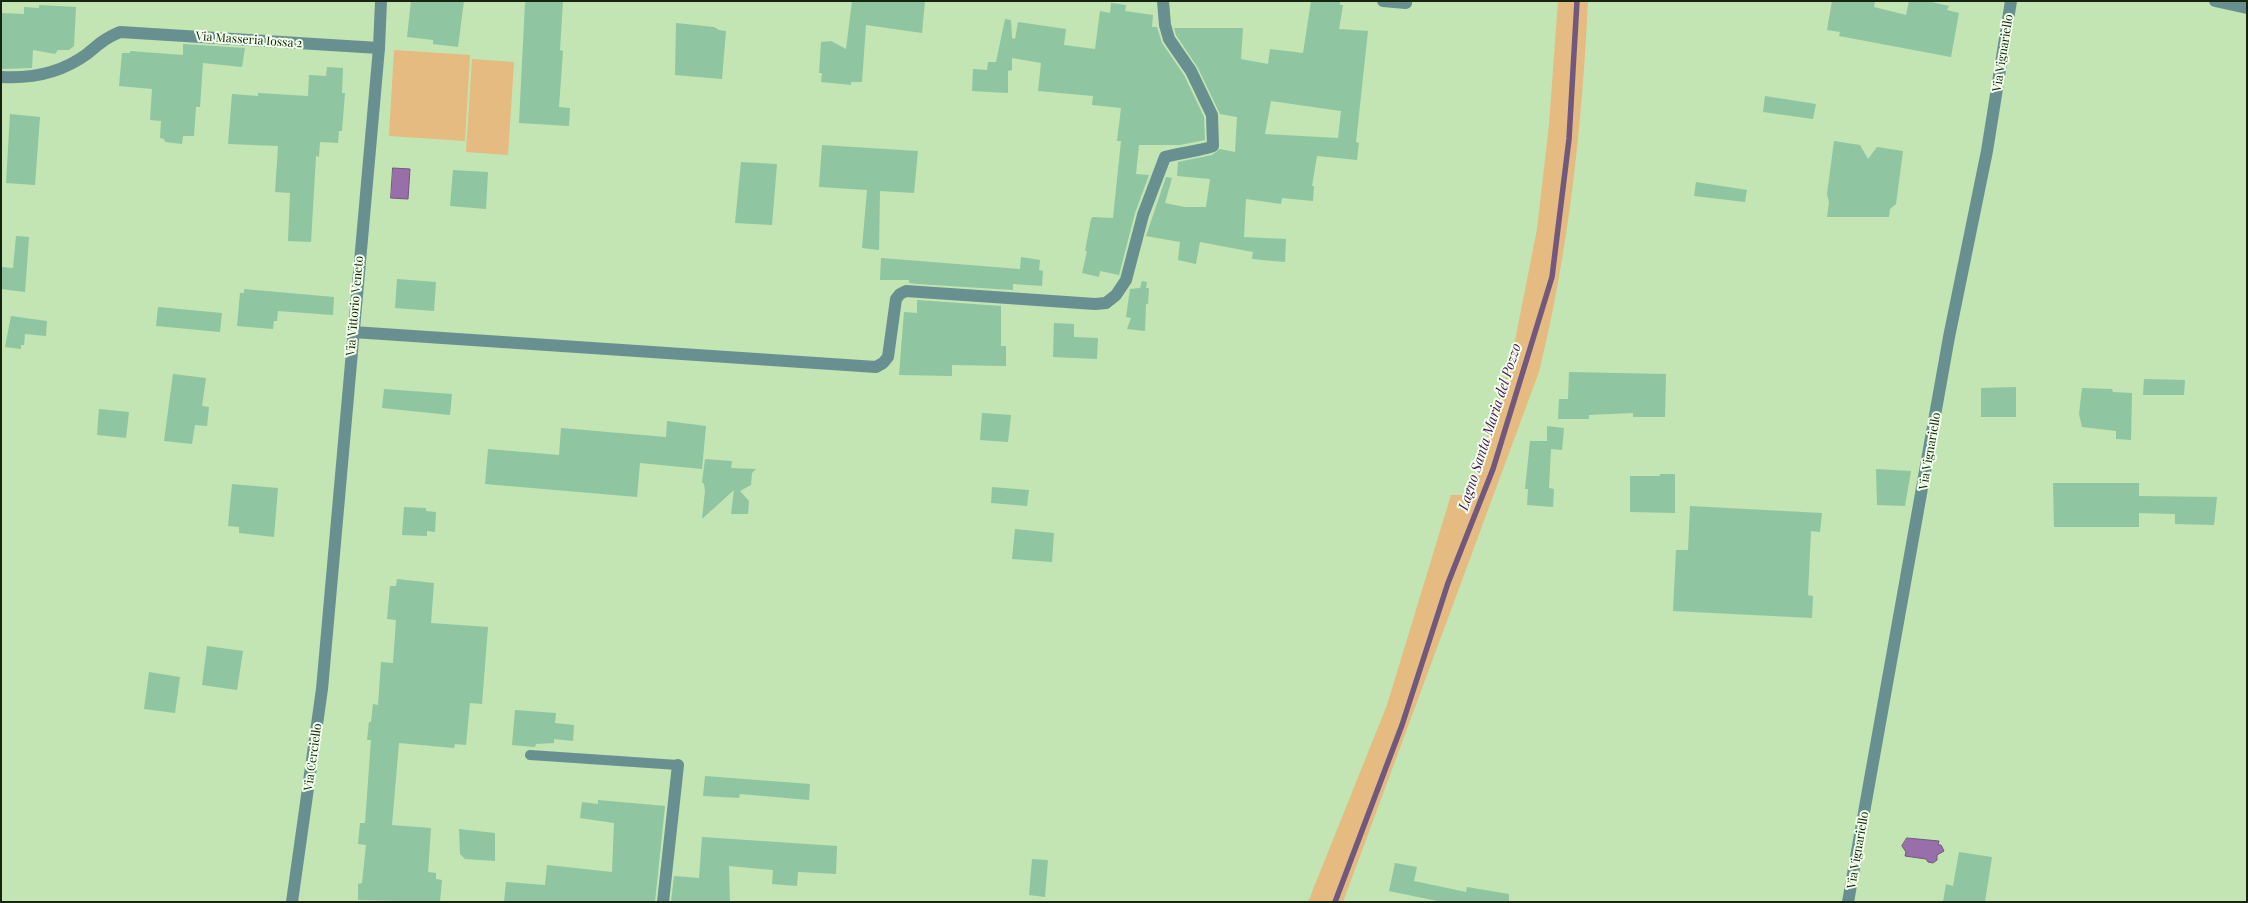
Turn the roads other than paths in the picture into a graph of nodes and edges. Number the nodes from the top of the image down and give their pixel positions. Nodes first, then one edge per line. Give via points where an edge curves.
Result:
1 (381, 1) edge
2 (1163, 1) edge
3 (1383, 1) edge
4 (2012, 1) edge
5 (2215, 1) edge
6 (1406, 3) dead end
7 (2247, 8) edge
8 (379, 48) junction
9 (1, 77) edge
10 (353, 332) junction
11 (330, 611) joint
12 (530, 755) dead end
13 (678, 765) joint
14 (292, 902) edge
15 (662, 902) edge
16 (1848, 902) edge

1 - 8 street, Via Vittorio Veneto
2 - 10 street via 1169,39 1190,71 1212,116 1213,146 1165,157 1143,214 1126,280 1106,303 906,291 896,299 888,357 876,367
3 - 6 street
4 - 16 street, Via Vignariello
5 - 7 street
8 - 9 street, Via Masseria Iossa 2 via 120,32 101,40 86,54 51,73 26,79
8 - 10 street, Via Vittorio Veneto
10 - 11 street, Via Vittorio Veneto
11 - 14 street, Via Cerciello via 314,754
12 - 13 lane
13 - 15 street

